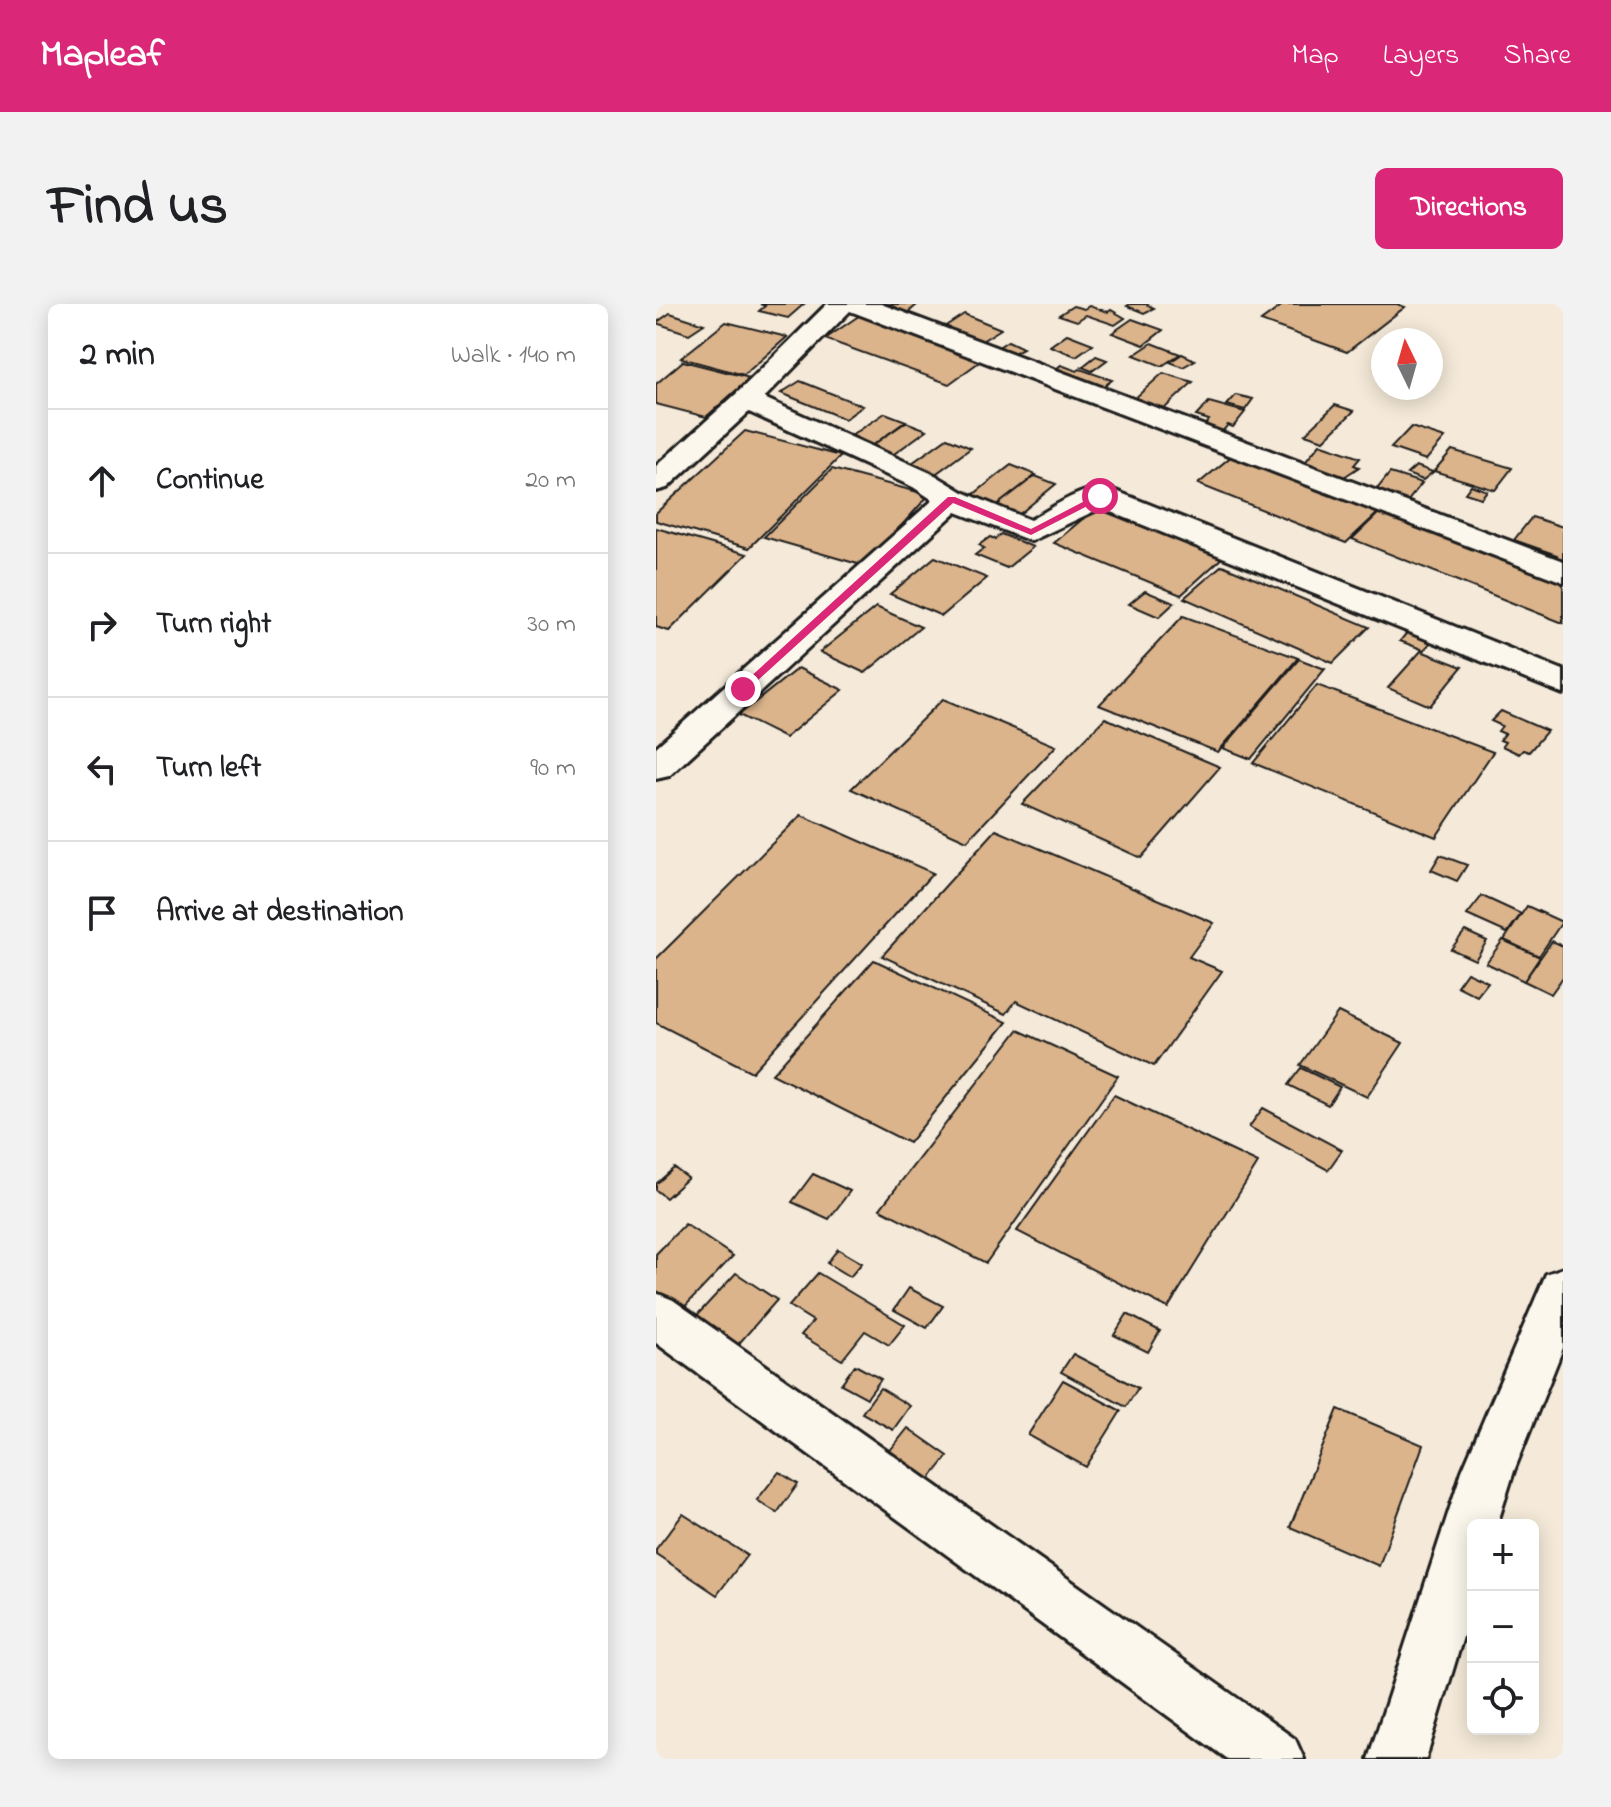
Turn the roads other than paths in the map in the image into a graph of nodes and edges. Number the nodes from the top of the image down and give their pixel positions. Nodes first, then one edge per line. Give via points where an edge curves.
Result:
1 (842, 304) edge
2 (857, 304) edge
3 (746, 400) junction
4 (656, 482) edge
5 (952, 499) junction
6 (1563, 572) edge
7 (1563, 683) edge
8 (656, 767) edge
9 (1563, 1289) edge
10 (656, 1315) edge
11 (1275, 1759) edge
12 (1397, 1759) edge

1 - 3 street
2 - 6 street
3 - 4 street
3 - 5 street via 924,481
5 - 7 street via 1031,532 1100,496
5 - 8 street
9 - 12 street via 1488,1471
10 - 11 street

